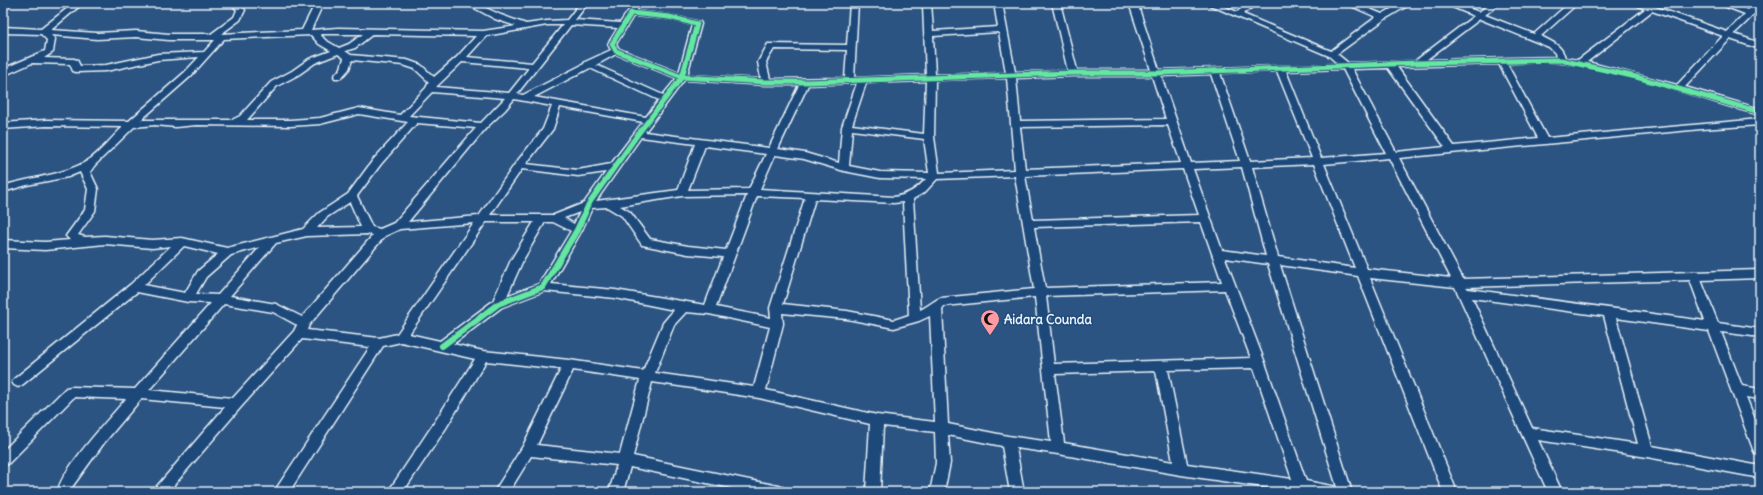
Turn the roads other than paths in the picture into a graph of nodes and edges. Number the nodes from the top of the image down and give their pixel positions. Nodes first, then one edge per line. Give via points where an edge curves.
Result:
1 (8, 3) edge
2 (79, 3) edge
3 (238, 3) edge
4 (314, 3) edge
5 (584, 3) edge
6 (638, 3) edge
7 (854, 3) edge
8 (915, 3) edge
9 (927, 3) edge
10 (998, 3) edge
11 (1056, 3) edge
12 (1146, 3) edge
13 (1209, 3) edge
14 (1254, 3) edge
15 (1348, 3) edge
16 (1408, 3) edge
17 (1447, 3) edge
18 (1496, 3) edge
19 (1574, 3) edge
20 (1636, 3) edge
21 (1720, 3) edge
22 (1759, 3) edge
23 (475, 4) edge
24 (1134, 6) edge
25 (3, 7) edge
26 (1651, 8) junction
27 (630, 13) junction
28 (1751, 13) junction
29 (1237, 15) junction
30 (1479, 16) junction
31 (1382, 17) junction
32 (570, 22) junction
33 (524, 26) junction
34 (621, 26) junction
35 (1002, 29) junction
36 (3, 30) edge
37 (43, 32) junction
38 (309, 32) junction
39 (371, 32) junction
40 (483, 34) junction
41 (930, 34) junction
42 (1729, 35) junction
43 (218, 37) junction
44 (1535, 37) junction
45 (1760, 46) edge
46 (851, 48) junction
47 (616, 50) junction
48 (338, 52) junction
49 (206, 54) junction
50 (1332, 54) junction
51 (349, 57) junction
52 (460, 59) junction
53 (29, 60) junction
54 (1561, 60) junction
55 (1502, 62) junction
56 (1417, 63) junction
57 (1580, 63) junction
58 (588, 64) junction
59 (536, 66) junction
60 (1346, 66) junction
61 (1391, 66) junction
62 (1282, 69) junction
63 (1215, 71) junction
64 (3, 72) edge
65 (1073, 73) junction
66 (1157, 73) junction
67 (1011, 75) junction
68 (338, 76) dead end
69 (682, 77) junction
70 (931, 78) junction
71 (849, 79) junction
72 (863, 79) junction
73 (766, 82) junction
74 (805, 82) junction
75 (432, 85) junction
76 (1679, 88) junction
77 (511, 96) junction
78 (524, 98) junction
79 (664, 99) junction
80 (557, 104) junction
81 (1760, 112) edge
82 (403, 117) junction
83 (415, 120) junction
84 (649, 120) junction
85 (234, 122) junction
86 (1172, 122) junction
87 (1760, 122) edge
88 (31, 124) junction
89 (132, 124) junction
90 (1015, 124) junction
91 (3, 126) edge
92 (483, 126) junction
93 (847, 127) junction
94 (3, 132) edge
95 (638, 134) junction
96 (929, 137) junction
97 (1544, 141) junction
98 (701, 142) junction
99 (1451, 149) junction
100 (773, 152) junction
101 (1394, 155) junction
102 (1318, 161) junction
103 (91, 163) junction
104 (1246, 163) junction
105 (519, 166) junction
106 (615, 167) junction
107 (1188, 167) junction
108 (844, 168) junction
109 (1020, 174) junction
110 (934, 176) junction
111 (3, 189) edge
112 (753, 192) junction
113 (682, 193) junction
114 (352, 196) junction
115 (812, 196) junction
116 (908, 198) junction
117 (609, 204) junction
118 (588, 205) junction
119 (542, 218) junction
120 (555, 218) junction
121 (1206, 218) junction
122 (482, 219) junction
123 (1029, 224) junction
124 (398, 226) junction
125 (368, 230) junction
126 (577, 230) junction
127 (307, 232) junction
128 (381, 233) junction
129 (273, 240) junction
130 (84, 241) junction
131 (182, 242) junction
132 (3, 244) edge
133 (227, 252) junction
134 (1218, 253) junction
135 (730, 254) junction
136 (1273, 261) junction
137 (1363, 273) junction
138 (1760, 274) edge
139 (1694, 276) junction
140 (543, 286) junction
141 (1229, 286) junction
142 (135, 287) junction
143 (1461, 288) junction
144 (1040, 292) junction
145 (188, 298) junction
146 (221, 299) junction
147 (498, 304) junction
148 (683, 307) junction
149 (776, 308) junction
150 (936, 308) junction
151 (709, 310) junction
152 (1609, 313) junction
153 (914, 318) junction
154 (777, 324) junction
155 (1714, 326) junction
156 (302, 328) junction
157 (1760, 333) edge
158 (402, 337) junction
159 (379, 343) junction
160 (442, 346) junction
161 (483, 356) junction
162 (1259, 363) junction
163 (569, 365) junction
164 (1161, 365) junction
165 (1048, 369) junction
166 (647, 377) junction
167 (18, 382) dead end
168 (1738, 390) junction
169 (759, 393) junction
170 (138, 394) junction
171 (1760, 394) edge
172 (236, 403) junction
173 (877, 420) junction
174 (942, 428) junction
175 (1528, 433) junction
176 (1008, 442) junction
177 (1058, 448) junction
178 (1760, 449) edge
179 (528, 450) junction
180 (1647, 451) junction
181 (3, 460) edge
182 (625, 460) junction
183 (1181, 469) junction
184 (1760, 472) edge
185 (1302, 489) edge
186 (65, 492) edge
187 (160, 492) edge
188 (281, 492) edge
189 (395, 492) edge
190 (501, 492) edge
191 (616, 492) edge
192 (777, 492) edge
193 (873, 492) edge
194 (937, 492) edge
195 (1017, 492) edge
196 (1333, 492) edge
197 (1345, 492) edge
198 (1450, 492) edge
199 (1555, 492) edge

1 - 25 street
2 - 37 street
3 - 43 street via 237,6 241,10 237,18
4 - 38 street via 318,8
5 - 32 street
6 - 27 street
7 - 46 street
8 - 9 street
9 - 41 street
10 - 35 street
11 - 65 street
12 - 24 street
13 - 29 street
14 - 29 street
15 - 31 street
16 - 31 street
17 - 30 street
18 - 30 street
19 - 44 street
20 - 26 street
21 - 28 street
22 - 28 street
23 - 33 street via 498,17
24 - 66 street
26 - 42 street
26 - 57 street
27 - 34 street
27 - 69 street via 669,17 697,24
28 - 42 street
29 - 50 street
30 - 44 street
30 - 56 street
31 - 50 street
32 - 33 street
32 - 34 street
32 - 59 street
33 - 40 street
34 - 47 street via 612,44
35 - 41 street
35 - 67 street
36 - 37 street
37 - 43 street via 97,36 136,34
37 - 53 street via 51,39 49,52
38 - 39 street
38 - 43 street
38 - 48 street
39 - 40 street
39 - 48 street via 352,46
40 - 52 street
41 - 70 street
42 - 45 street
42 - 76 street
43 - 49 street
44 - 54 street via 1552,45 1559,52
46 - 71 street
46 - 73 street via 772,46 762,62
47 - 58 street
47 - 69 street
48 - 51 street
48 - 85 street via 312,61 274,84 243,118
49 - 53 street via 158,57 106,68 76,69 74,62
49 - 89 street via 188,74
50 - 60 street
51 - 68 street via 345,69
51 - 75 street via 404,62 418,67
52 - 59 street
52 - 75 street
53 - 64 street
54 - 55 street
54 - 57 street
55 - 56 street
55 - 97 street
56 - 61 street
57 - 76 street
58 - 78 street
58 - 79 street
59 - 77 street
60 - 61 street
60 - 62 street
60 - 101 street
61 - 99 street
62 - 63 street
62 - 102 street
63 - 66 street
63 - 104 street
65 - 66 street
65 - 67 street
66 - 86 street
67 - 70 street
67 - 90 street
69 - 73 street
69 - 79 street
70 - 72 street
70 - 96 street
71 - 72 street
71 - 74 street
72 - 93 street
73 - 74 street
74 - 100 street
75 - 77 street
75 - 82 street
76 - 81 street
77 - 78 street
77 - 92 street
78 - 80 street
79 - 84 street
80 - 84 street
80 - 105 street via 548,129
82 - 83 street
82 - 85 street via 359,111 290,123
83 - 92 street
83 - 114 street via 377,162
84 - 95 street
85 - 89 street
86 - 90 street
86 - 107 street
87 - 97 street
88 - 89 street
88 - 91 street
88 - 94 street
89 - 103 street
90 - 109 street
92 - 124 street
93 - 96 street
93 - 108 street
95 - 98 street
95 - 106 street
96 - 110 street
97 - 99 street
98 - 100 street
98 - 113 street
99 - 101 street
100 - 108 street via 805,156
100 - 112 street
101 - 102 street
101 - 143 street
102 - 104 street
102 - 137 street
103 - 111 street via 64,175
103 - 130 street via 85,172 93,189 90,211 71,236
104 - 107 street
104 - 136 street
105 - 106 street via 578,172
105 - 122 street
106 - 118 street
107 - 109 street
107 - 121 street
108 - 110 street via 880,175
109 - 110 street
109 - 123 street
110 - 116 street via 923,190
112 - 113 street
112 - 115 street
112 - 135 street
113 - 117 street
114 - 125 street
114 - 127 street via 323,215
115 - 116 street via 894,200
115 - 149 street
116 - 153 street
117 - 118 street
117 - 135 street via 626,214 646,242
118 - 120 street
118 - 126 street
119 - 120 street
119 - 122 street
119 - 147 street via 517,260
120 - 126 street
121 - 123 street
121 - 134 street
122 - 124 street
122 - 158 street
123 - 144 street
124 - 128 street
125 - 127 street
125 - 128 street
126 - 140 street
127 - 129 street
128 - 156 street
129 - 133 street
129 - 146 street
130 - 131 street via 152,244
130 - 132 street via 45,246
131 - 133 street
131 - 142 street
133 - 145 street via 202,274
134 - 136 street
134 - 141 street
135 - 151 street
136 - 137 street
136 - 197 street
137 - 143 street
137 - 198 street
138 - 139 street
139 - 143 street
139 - 155 street
140 - 147 street
140 - 148 street via 615,294
141 - 144 street
141 - 162 street
142 - 145 street
142 - 167 street
143 - 152 street
143 - 175 street
144 - 150 street via 942,302
144 - 165 street
145 - 146 street
146 - 156 street via 276,308
146 - 170 street
147 - 160 street
148 - 151 street
148 - 166 street via 669,323
149 - 153 street via 847,315 894,324
149 - 154 street
150 - 153 street
150 - 174 street
151 - 154 street
152 - 155 street
152 - 180 street
154 - 169 street
155 - 157 street
155 - 168 street
156 - 159 street
156 - 172 street
158 - 159 street
158 - 160 street
159 - 188 street
160 - 161 street
161 - 163 street
161 - 189 street
162 - 164 street
162 - 185 street
163 - 166 street
163 - 179 street
164 - 165 street
164 - 183 street
165 - 177 street
166 - 169 street
166 - 182 street
168 - 171 street
168 - 178 street
169 - 173 street
170 - 172 street
170 - 181 street via 71,392
170 - 186 street via 99,439 65,486
172 - 187 street
173 - 174 street
173 - 193 street
174 - 176 street
174 - 194 street via 943,463
175 - 180 street
175 - 199 street
176 - 177 street
176 - 195 street
177 - 183 street
179 - 182 street
179 - 190 street
180 - 184 street
182 - 191 street
182 - 192 street
183 - 185 street
185 - 196 street

